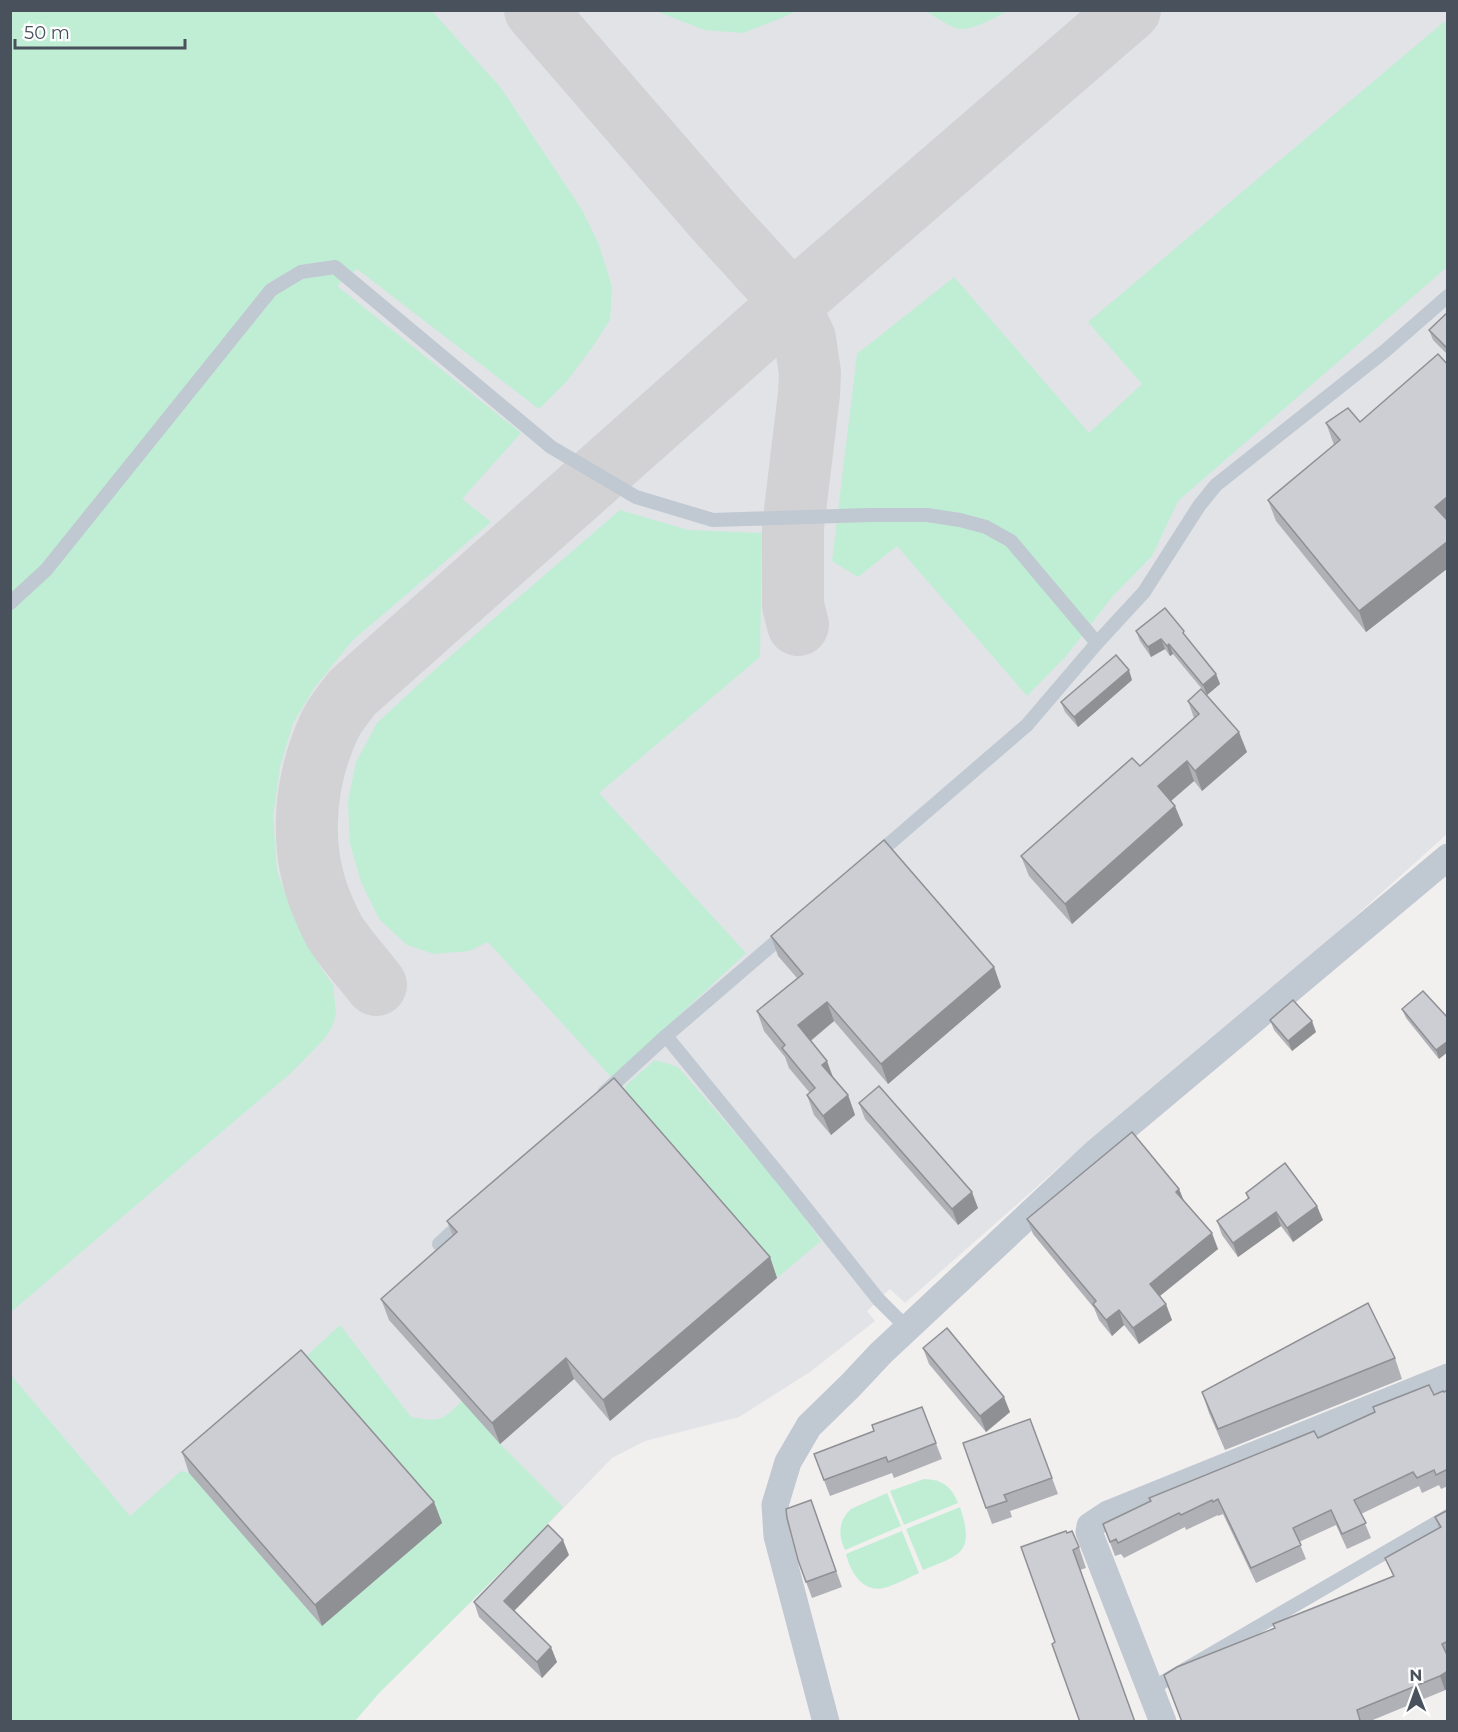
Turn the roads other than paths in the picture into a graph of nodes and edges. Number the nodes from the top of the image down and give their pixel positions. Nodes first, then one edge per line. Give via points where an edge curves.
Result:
1 (1448, 296) edge
2 (10, 603) edge
3 (1097, 643) junction
4 (1448, 857) edge
5 (865, 865) edge
6 (793, 927) edge
7 (666, 1036) junction
8 (596, 1100) edge
9 (474, 1212) edge
10 (439, 1244) edge
11 (907, 1328) junction
12 (1448, 1377) edge
13 (1448, 1516) edge
14 (1151, 1689) junction
15 (826, 1722) edge
16 (1163, 1722) edge

1 - 3 lane via 1216,485 1144,592
2 - 3 lane via 46,570 271,290 301,272 335,267 551,447 636,497 712,520 927,515 986,527 1011,541
3 - 5 lane via 1027,725
4 - 11 street via 1096,1152
6 - 7 lane
7 - 8 lane
7 - 11 lane via 878,1299
9 - 10 lane
11 - 15 street via 809,1426 788,1462 775,1505 777,1536
12 - 14 street via 1108,1514 1090,1526 1089,1532
13 - 14 lane
14 - 16 street

